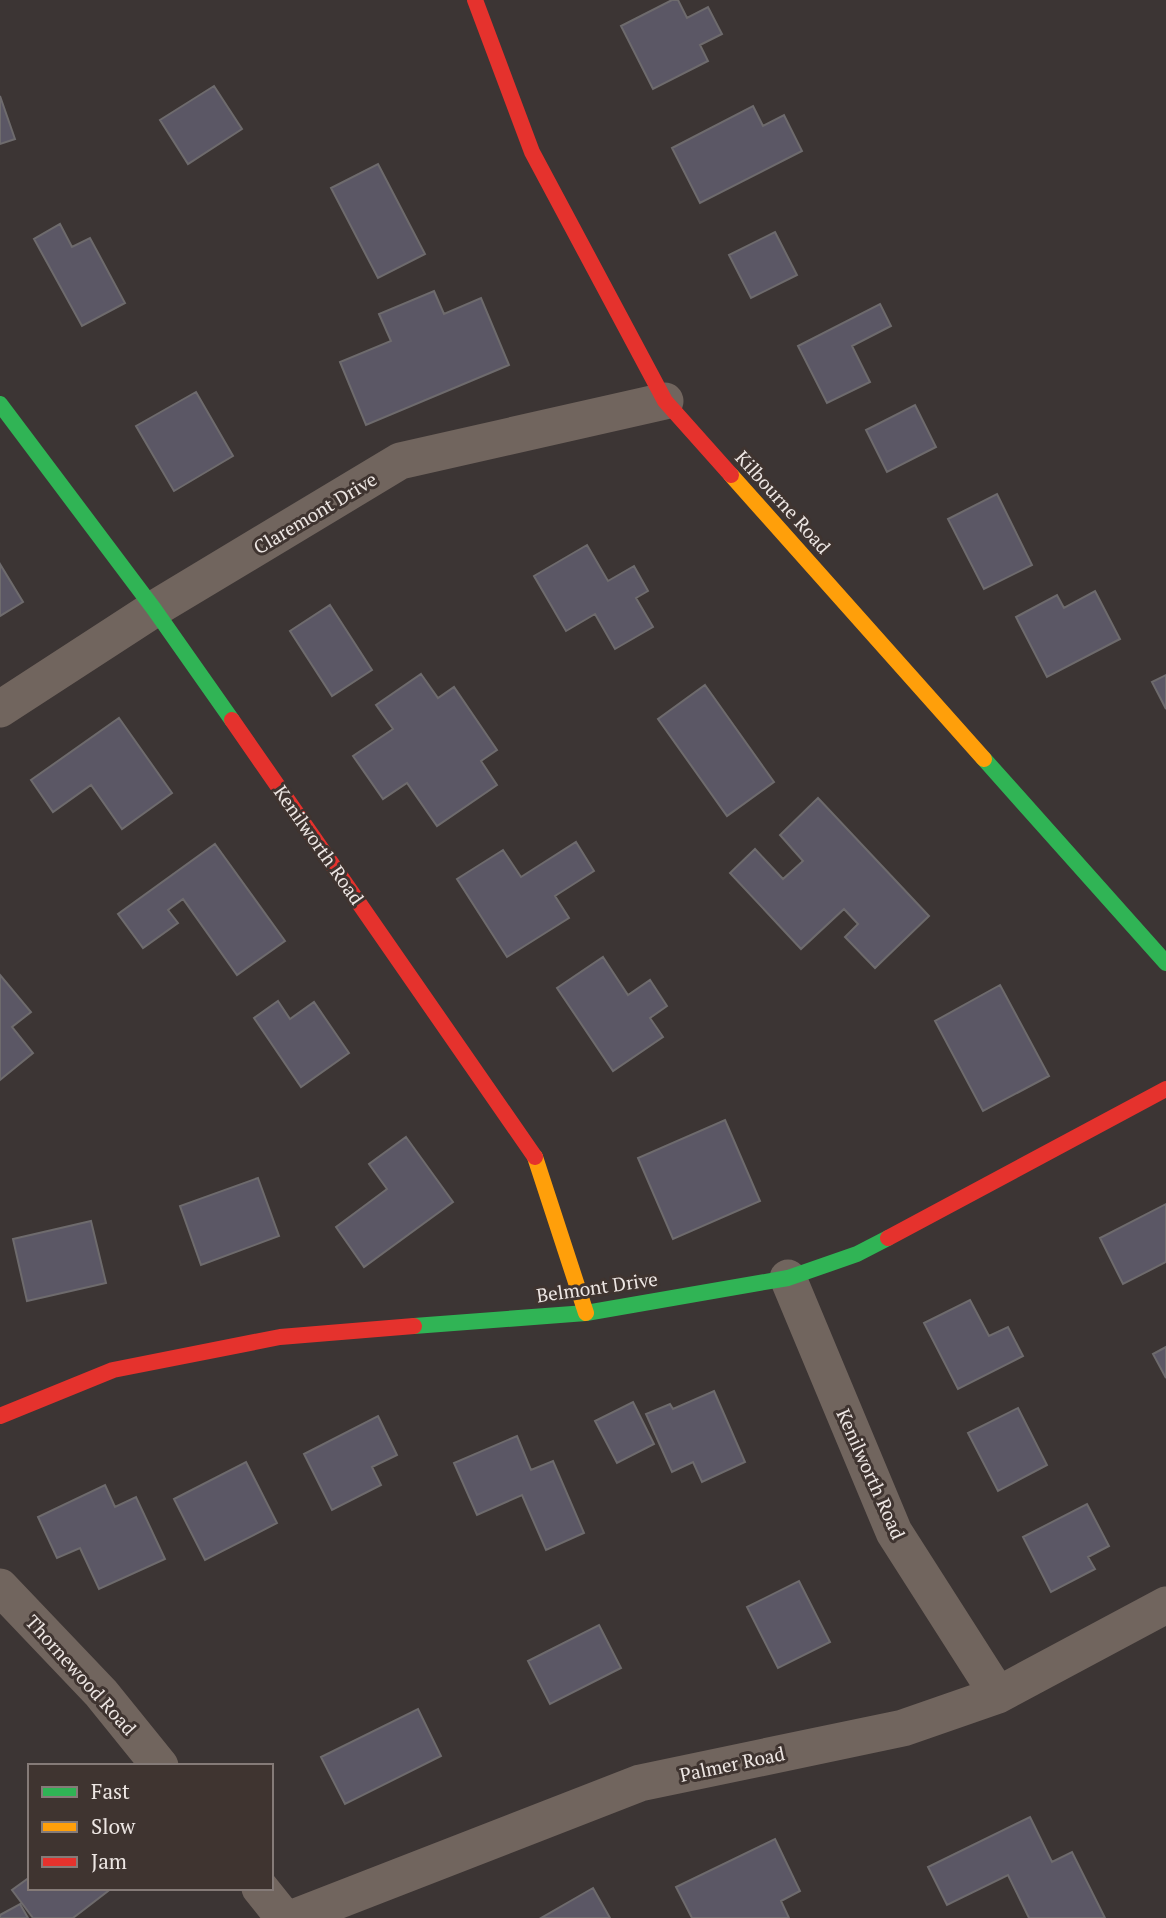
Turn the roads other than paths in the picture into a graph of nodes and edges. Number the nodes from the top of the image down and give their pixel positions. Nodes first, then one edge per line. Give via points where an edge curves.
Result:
1 (475, 0) edge
2 (665, 401) junction
3 (0, 404) edge
4 (155, 609) junction
5 (0, 709) edge
6 (1166, 963) edge
7 (1166, 1089) edge
8 (788, 1278) junction
9 (586, 1313) junction
10 (0, 1416) edge
11 (0, 1587) edge
12 (1166, 1605) edge
13 (998, 1695) junction
14 (158, 1764) edge
15 (262, 1890) edge
16 (284, 1918) edge
17 (293, 1918) edge

1 - 2 street, Kilbourne Road via 532,152
2 - 4 street, Claremont Drive via 400,461
2 - 6 street, Kilbourne Road
3 - 4 street, Kenilworth Road
4 - 5 street, Claremont Drive
4 - 9 street, Kenilworth Road via 534,1154
7 - 8 street, Belmont Drive via 857,1254
8 - 9 street, Belmont Drive
8 - 13 street, Kenilworth Road via 894,1532
9 - 10 street, Belmont Drive via 280,1337 113,1370
11 - 14 street, Thornewood Road via 101,1693
12 - 13 street, Palmer Road
13 - 17 street, Palmer Road via 903,1728 640,1783
15 - 16 street

